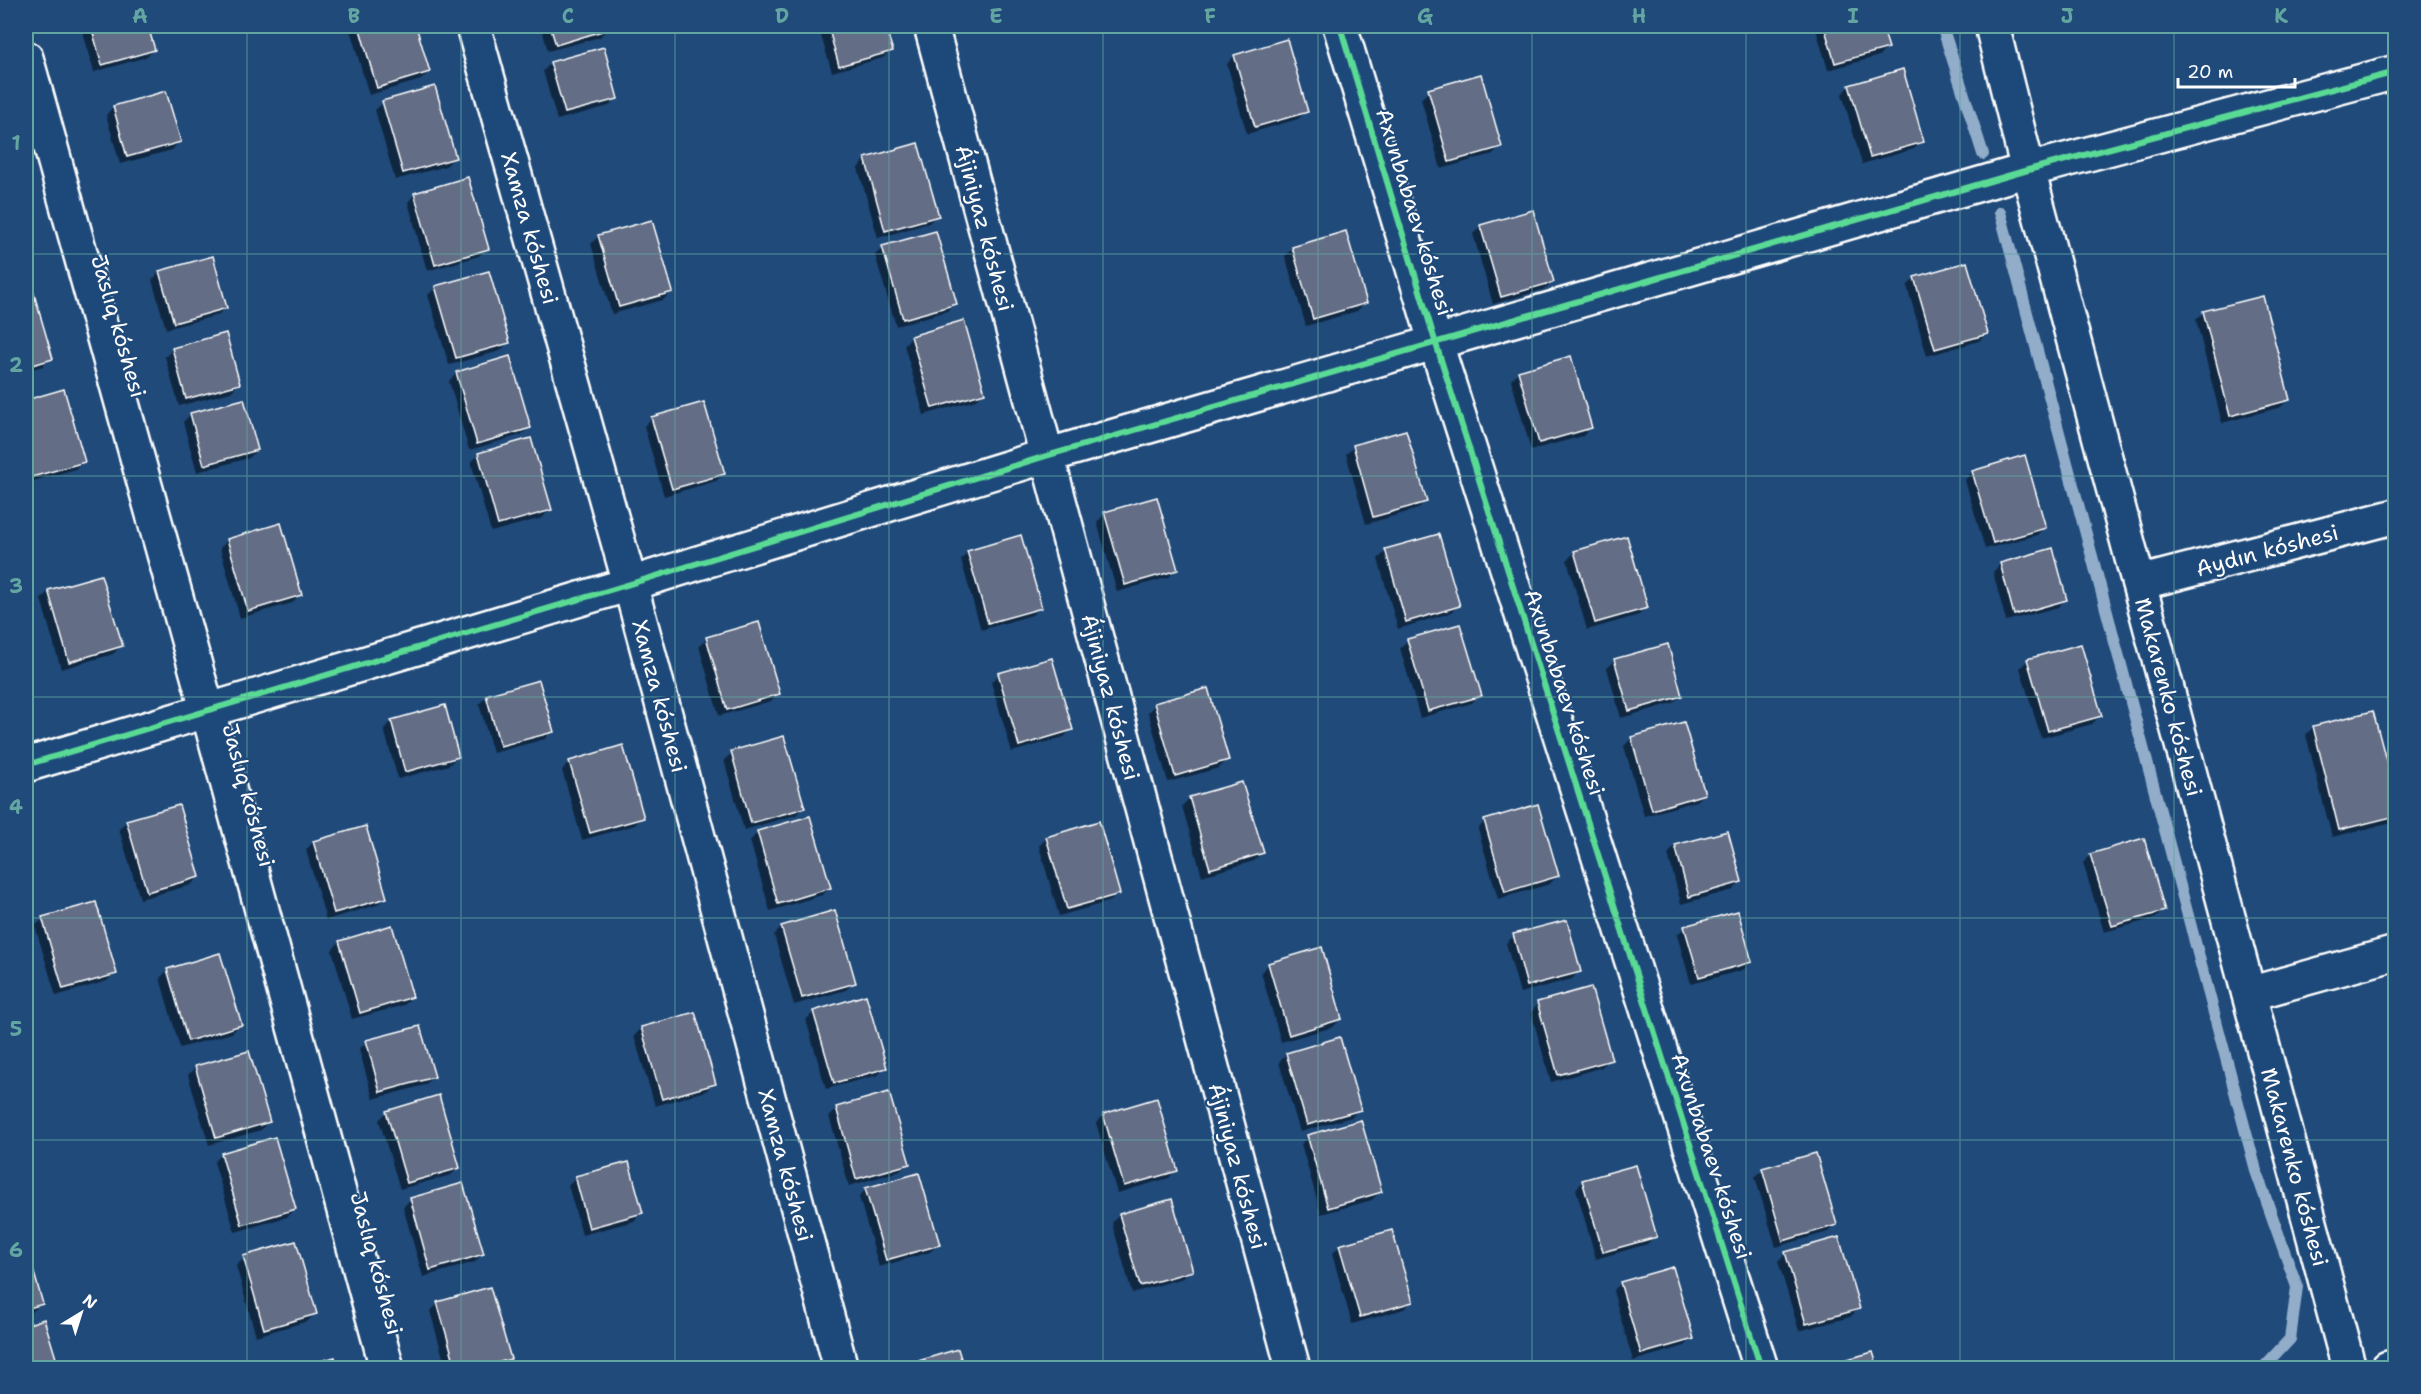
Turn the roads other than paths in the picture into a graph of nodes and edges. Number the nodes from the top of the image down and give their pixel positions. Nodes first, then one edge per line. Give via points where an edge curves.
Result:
1 (473, 26) edge
2 (931, 26) edge
3 (1340, 26) edge
4 (1992, 26) edge
5 (26, 57) edge
6 (2396, 72) edge
7 (2028, 170) junction
8 (1436, 344) junction
9 (1046, 456) junction
10 (2396, 516) edge
11 (2139, 583) junction
12 (630, 584) junction
13 (208, 712) junction
14 (26, 765) edge
15 (2396, 953) edge
16 (2249, 994) junction
17 (2396, 1366) edge
18 (387, 1368) edge
19 (841, 1368) edge
20 (1293, 1368) edge
21 (1761, 1368) edge
22 (2349, 1368) edge
23 (2388, 1368) edge

1 - 12 street, Xamza kóshesi
2 - 9 street, Ájiniyaz kóshesi
3 - 8 street, Axunbabaev kóshesi
4 - 7 street, Makarenko kóshesi
5 - 13 street, Jaslıq kóshesi
6 - 7 street
7 - 8 street
7 - 11 street, Makarenko kóshesi
8 - 9 street
8 - 21 street, Axunbabaev kóshesi
9 - 12 street
9 - 20 street, Ájiniyaz kóshesi
10 - 11 street, Aydın kóshesi
11 - 16 street, Makarenko kóshesi
12 - 13 street
12 - 19 street, Xamza kóshesi
13 - 14 street
13 - 18 street, Jaslıq kóshesi
15 - 16 street
16 - 22 street, Makarenko kóshesi
17 - 23 street

